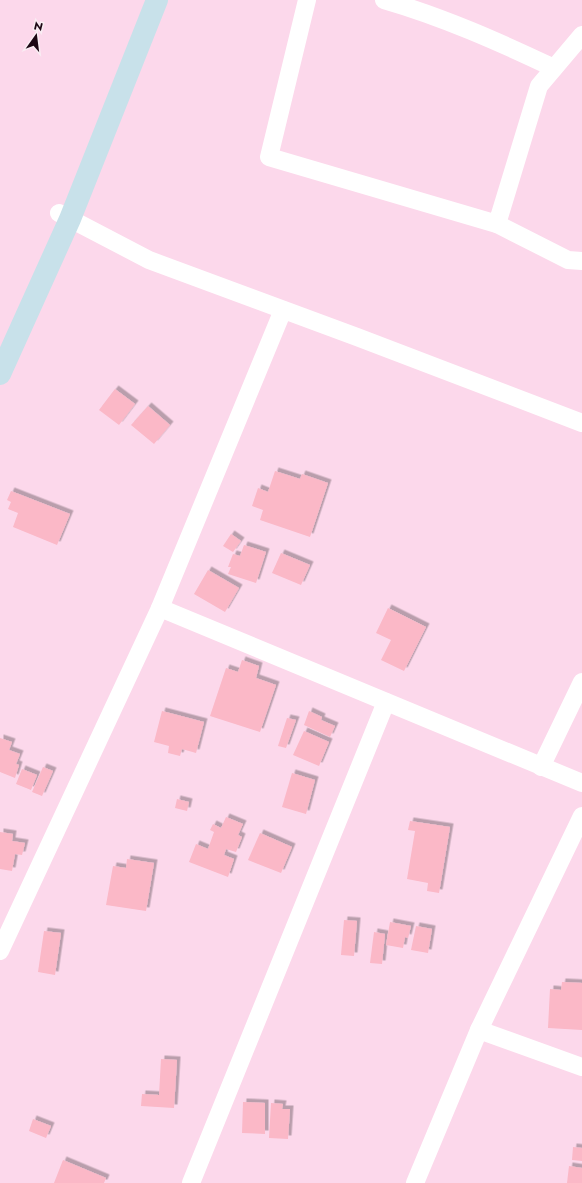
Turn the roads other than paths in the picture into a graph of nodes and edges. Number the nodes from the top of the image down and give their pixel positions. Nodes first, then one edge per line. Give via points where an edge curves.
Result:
1 (143, 0) edge
2 (157, 0) edge
3 (307, 0) edge
4 (384, 0) edge
5 (582, 35) edge
6 (554, 68) junction
7 (64, 216) junction
8 (497, 224) junction
9 (582, 261) edge
10 (283, 310) junction
11 (0, 342) edge
12 (0, 374) edge
13 (582, 423) edge
14 (160, 608) junction
15 (582, 682) edge
16 (386, 702) junction
17 (541, 767) junction
18 (582, 783) edge
19 (582, 816) edge
20 (0, 951) edge
21 (479, 1030) junction
22 (582, 1067) edge
23 (191, 1183) edge
24 (415, 1183) edge

1 - 7 main road
2 - 7 main road
3 - 8 street via 269,157
4 - 6 street via 420,10
5 - 6 street
6 - 8 street via 539,86
7 - 10 street via 149,260
7 - 11 main road
7 - 12 main road
8 - 9 street via 568,260
10 - 13 street
10 - 14 street
14 - 16 street
14 - 20 street
15 - 17 street
16 - 17 street
16 - 23 street
17 - 18 street
19 - 21 street
21 - 22 street
21 - 24 street

